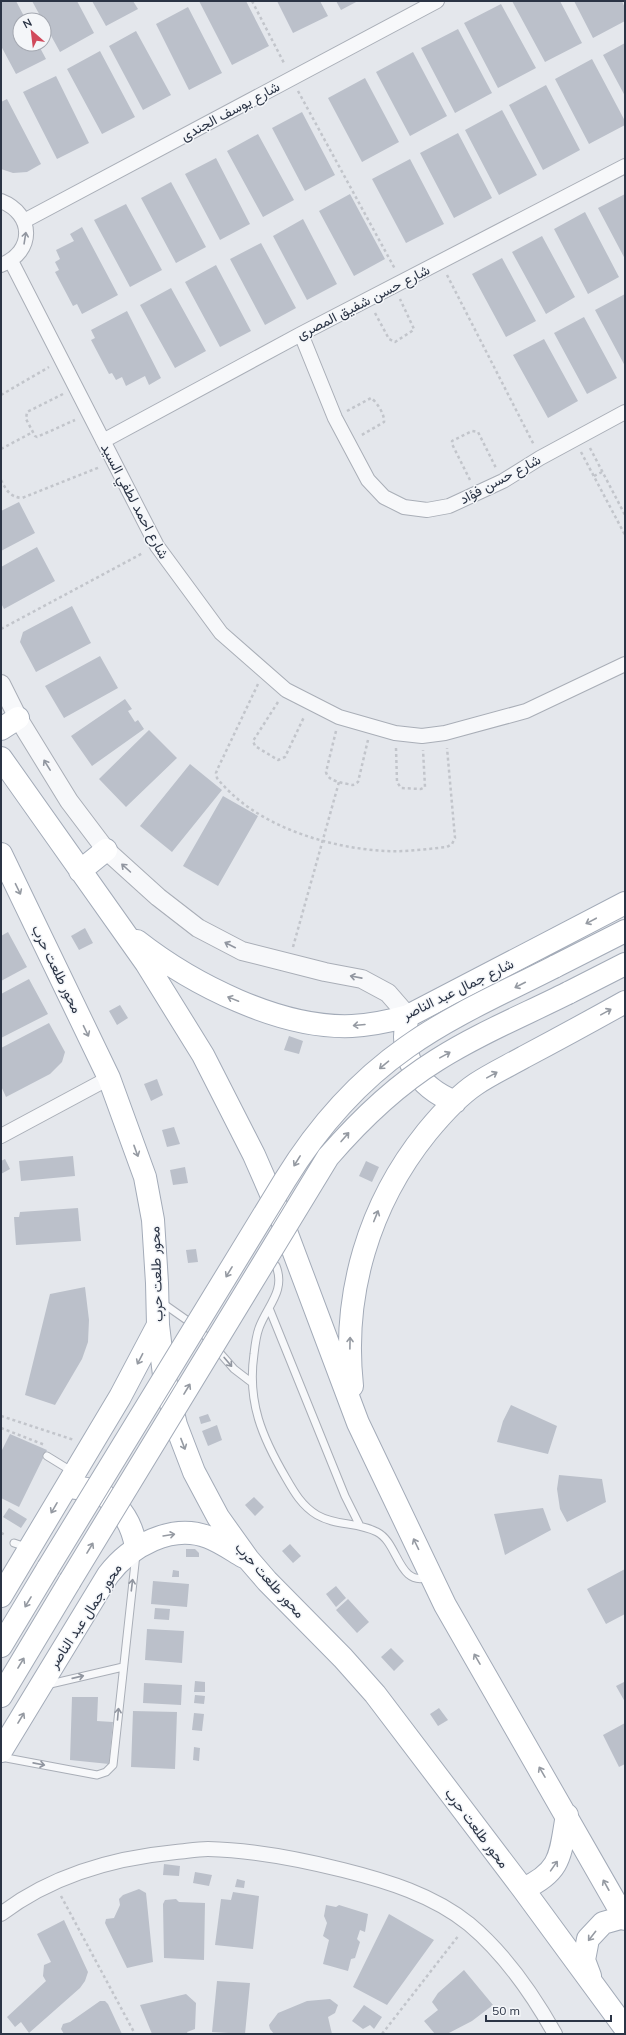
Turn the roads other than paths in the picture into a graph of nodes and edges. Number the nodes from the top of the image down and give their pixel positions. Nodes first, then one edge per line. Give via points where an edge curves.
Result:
1 (437, 1) edge
2 (625, 166) edge
3 (1, 201) edge
4 (24, 221) junction
5 (6, 263) edge
6 (301, 334) junction
7 (625, 412) edge
8 (103, 441) junction
9 (625, 664) edge
10 (1, 684) edge
11 (10, 723) edge
12 (1, 758) edge
13 (106, 850) junction
14 (1, 854) edge
15 (80, 871) junction
16 (625, 903) edge
17 (115, 919) junction
18 (625, 931) edge
19 (625, 964) edge
20 (625, 1002) edge
21 (408, 1016) junction
22 (109, 1078) junction
23 (455, 1102) junction
24 (1, 1136) edge
25 (276, 1266) dead end
26 (158, 1300) junction
27 (269, 1308) junction
28 (158, 1325) junction
29 (251, 1382) junction
30 (358, 1423) junction
31 (47, 1456) dead end
32 (71, 1480) junction
33 (360, 1526) junction
34 (136, 1547) junction
35 (248, 1559) junction
36 (432, 1576) junction
37 (1, 1596) edge
38 (1, 1646) edge
39 (123, 1667) junction
40 (40, 1686) junction
41 (1, 1696) edge
42 (1, 1751) edge
43 (1, 1757) edge
44 (567, 1815) junction
45 (523, 1889) junction
46 (1, 1914) edge
47 (625, 1918) edge
48 (592, 1980) junction
49 (625, 2028) edge
50 (554, 2034) edge

1 - 4 street, شارع يوسف الجندى
2 - 6 street, شارع حسن شفيق المصرى
3 - 4 street via 15,208
5 -> 4 street via 19,254 25,244
5 - 8 street, شارع احمد لطفي السيد via 62,360
6 - 7 street, شارع حسن فؤاد via 335,418 368,480 384,497 404,507 427,510 449,506 503,481
6 - 8 street, شارع حسن شفيق المصرى
8 - 9 street, شارع احمد لطفي السيد via 157,546 221,633 286,690 339,717 395,733 422,736 445,734 526,711
10 - 11 street
13 -> 11 street
12 - 15 main road
13 - 15 main road
21 -> 13 street via 388,993 362,978 242,951 198,928 158,897
14 -> 22 main road, محور طلعت حرب
15 - 17 main road
16 -> 21 main road, شارع جمال عبد الناصر
21 -> 17 main road, شارع جمال عبد الناصر via 370,1024 330,1025 282,1016 254,1007 178,970 134,938
17 - 30 main road via 199,1048 254,1155 278,1210
18 -> 38 main road, bridge via 456,1017 408,1046 362,1084 320,1129 285,1180
41 -> 19 main road, bridge via 328,1157 378,1104 437,1060
23 -> 20 main road via 476,1084
21 - 23 main road via 406,1049 416,1072 433,1090
22 - 24 street
22 -> 26 main road, محور طلعت حرب via 145,1178 154,1220
30 -> 23 main road via 349,1343 354,1289 362,1256 378,1212 400,1170 436,1121
25 - 27 lane via 279,1273 279,1288
26 - 28 main road, محور طلعت حرب
26 -> 29 lane via 198,1328 234,1369
27 - 29 lane via 255,1341
27 - 33 lane via 345,1496
28 -> 32 main road via 120,1397
28 -> 35 main road, محور طلعت حرب via 164,1375 181,1438 194,1472 218,1517
29 - 33 lane via 255,1411 265,1437 300,1499 324,1519
36 -> 30 main road
31 - 32 lane
32 - 34 main road via 114,1503 130,1523
32 -> 37 main road via 22,1546
33 - 36 lane via 385,1538 408,1576 419,1579
34 -> 35 main road, محور جمال عبد الناصر via 162,1536 193,1534 208,1537
39 -> 34 lane
34 - 40 main road, محور جمال عبد الناصر via 108,1574
35 - 45 main road, محور طلعت حرب via 344,1658 375,1694
44 -> 36 main road via 445,1605
40 -> 39 lane
43 -> 39 lane via 97,1775 106,1772 113,1765
42 -> 40 main road, محور جمال عبد الناصر
45 -> 44 main road via 548,1874 559,1860
47 -> 44 main road
45 - 48 main road, محور طلعت حرب
46 - 50 street via 19,1900 54,1881 99,1865 145,1855 207,1849 254,1852 303,1860 387,1881 430,1900 468,1924 515,1972 540,2007
47 -> 48 main road via 603,1923 588,1939 584,1960
48 - 49 main road, محور طلعت حرب

